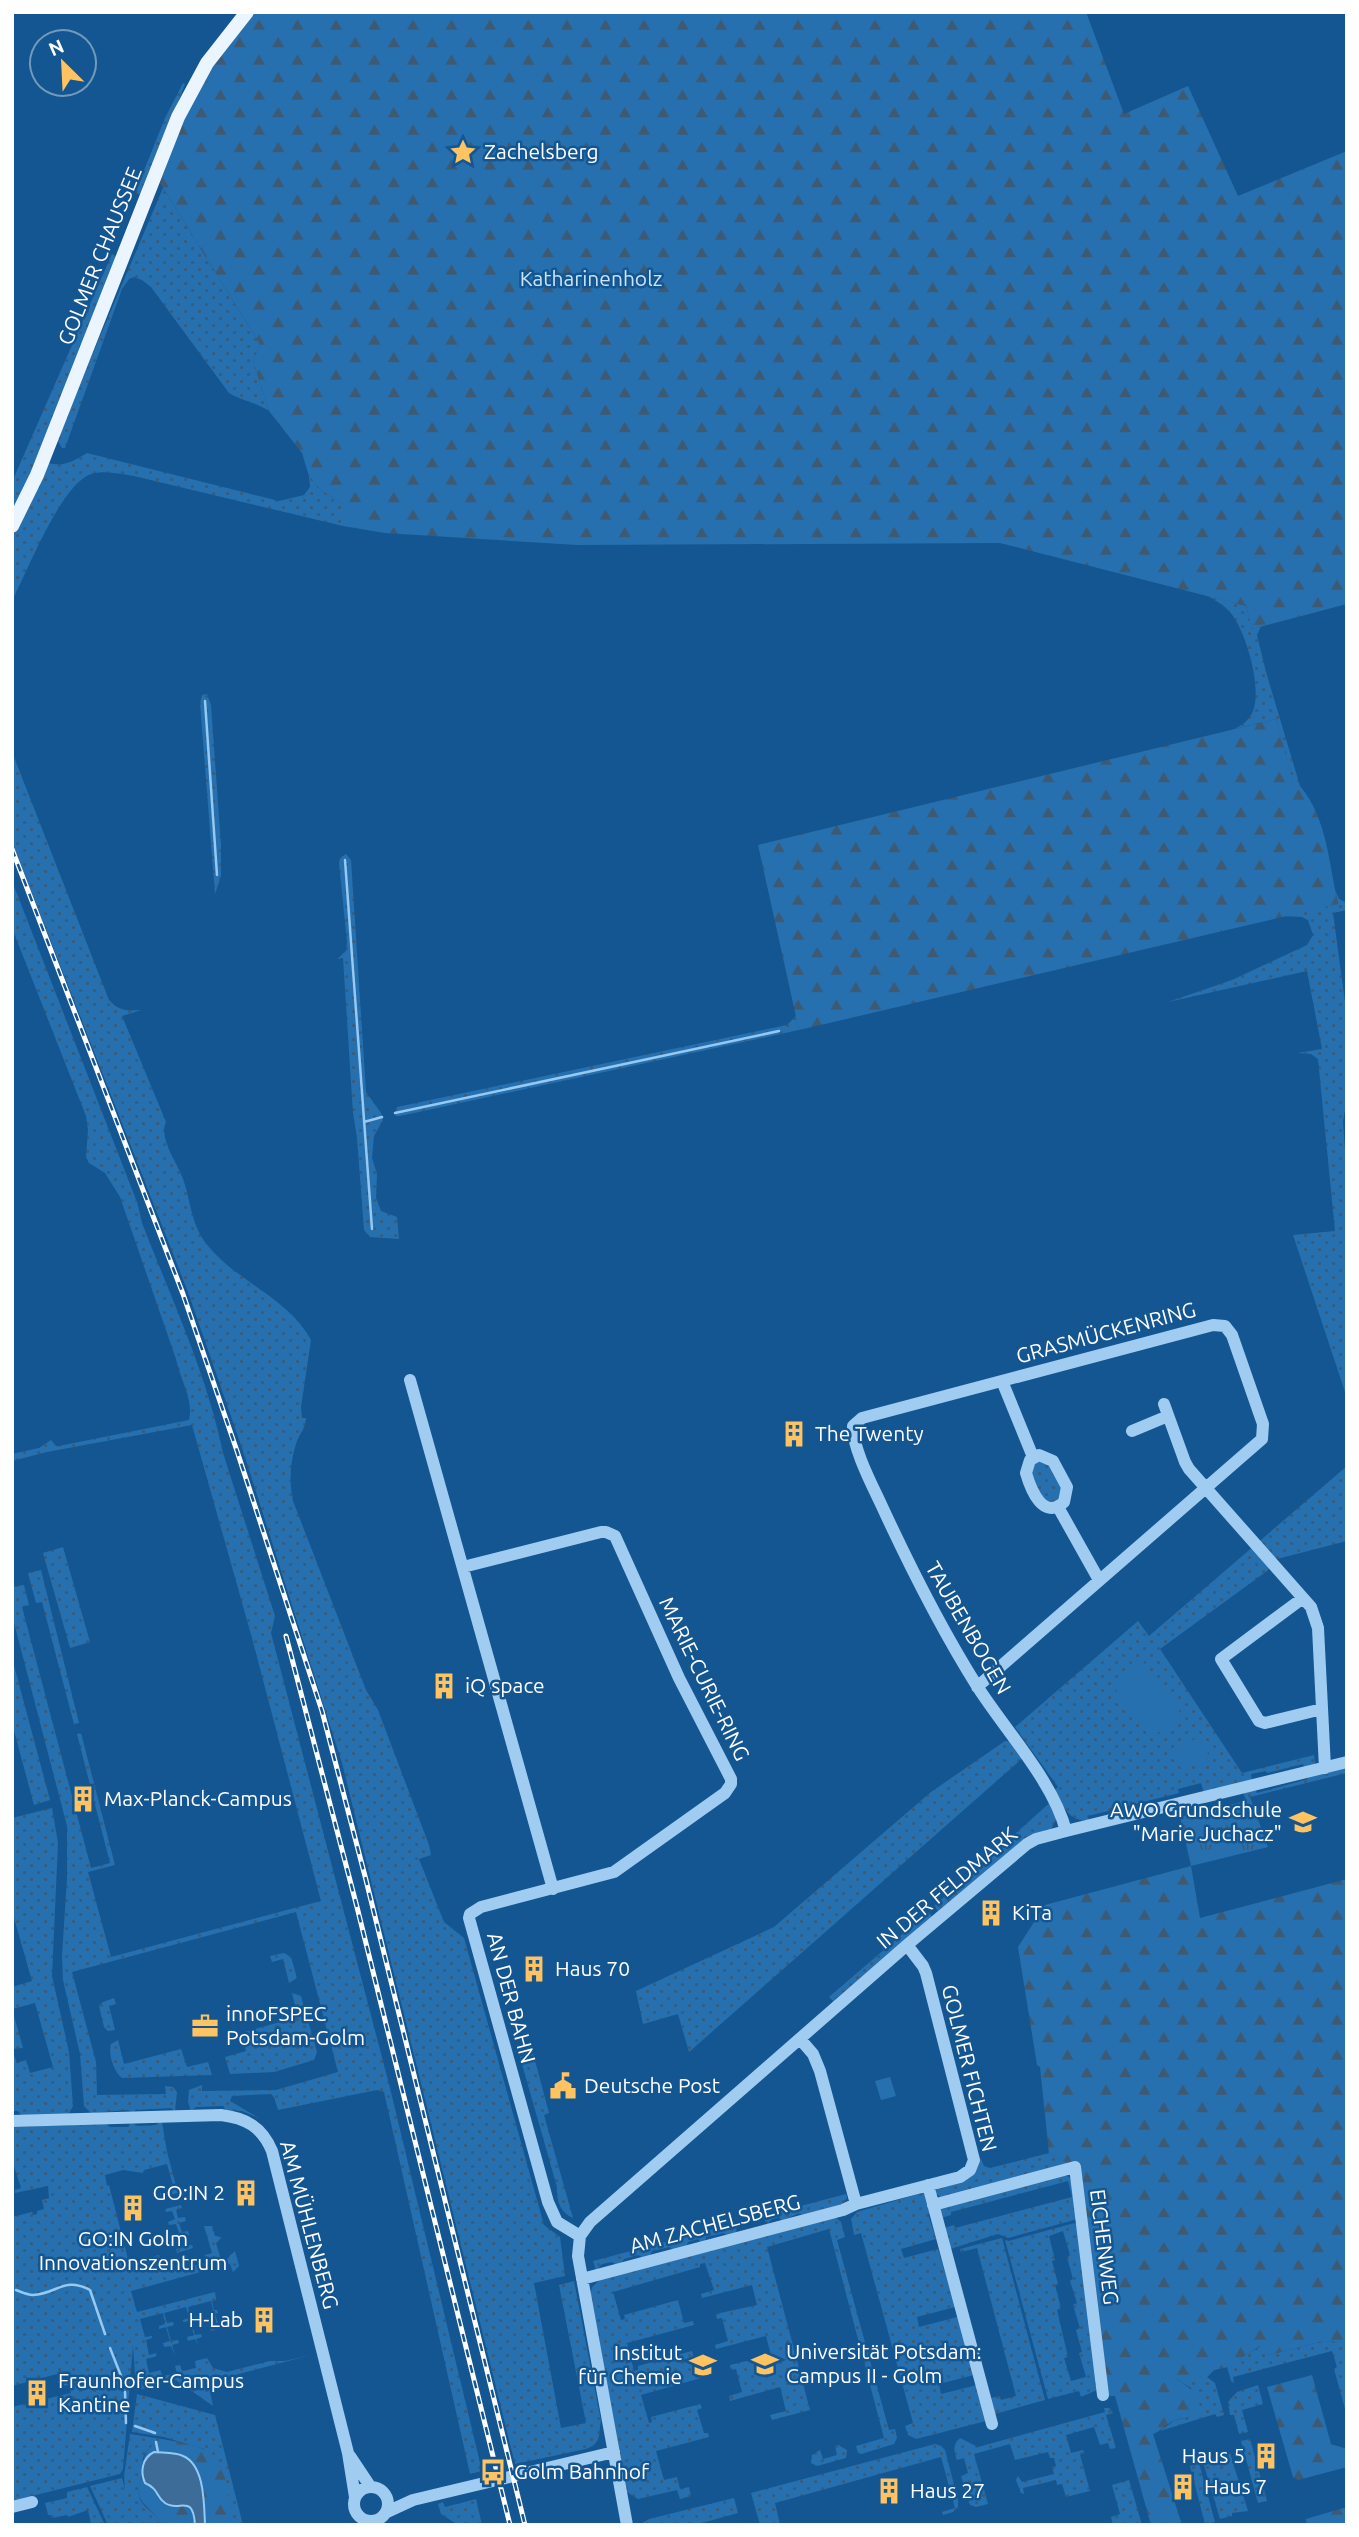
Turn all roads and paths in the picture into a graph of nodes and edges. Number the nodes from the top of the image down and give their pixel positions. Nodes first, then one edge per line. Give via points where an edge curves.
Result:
1 (247, 12) edge
2 (12, 526) edge
3 (410, 1380) dead end
4 (1002, 1381) junction
5 (1132, 1431) dead end
6 (853, 1436) joint
7 (1033, 1457) junction
8 (1207, 1487) junction
9 (1058, 1507) junction
10 (463, 1567) junction
11 (1099, 1580) junction
12 (1303, 1598) junction
13 (978, 1687) junction
14 (1322, 1709) junction
15 (1347, 1762) edge
16 (1325, 1768) junction
17 (1066, 1831) junction
18 (553, 1889) junction
19 (469, 1918) joint
20 (907, 1945) junction
21 (800, 2039) junction
22 (12, 2121) edge
23 (928, 2185) junction
24 (856, 2204) junction
25 (933, 2205) junction
26 (580, 2236) junction
27 (582, 2279) junction
28 (1103, 2395) dead end
29 (992, 2424) dead end
30 (614, 2452) junction
31 (348, 2453) junction
32 (370, 2486) junction
33 (386, 2495) junction
34 (355, 2497) junction
35 (413, 2500) junction
36 (32, 2502) dead end
37 (12, 2507) edge
38 (387, 2512) junction
39 (627, 2525) edge

1 - 2 main road, GOLMER CHAUSSEE via 207,63 178,117 37,475
3 - 10 street
4 - 6 street, GRASMÜCKENRING via 862,1418 853,1426
4 - 7 street
4 - 8 street, GRASMÜCKENRING via 1213,1325 1224,1326 1232,1335 1264,1434
5 - 8 street via 1166,1410 1185,1461
6 - 13 street, TAUBENBOGEN via 905,1557
7 - 9 street via 1026,1473 1038,1501 1046,1508
7 - 9 street via 1044,1455 1056,1465 1068,1492
8 - 11 street, GRASMÜCKENRING
8 - 12 street
9 - 11 street
10 - 18 street
10 - 18 street, MARIE-CURIE-RING via 611,1533 731,1779 725,1793 619,1869
11 - 13 street, GRASMÜCKENRING
12 - 14 street via 1318,1628
12 - 14 street via 1221,1659 1259,1721
13 - 17 street, TAUBENBOGEN via 1055,1799
14 - 16 street
15 - 16 street, IN DER FELDMARK
16 - 17 street, IN DER FELDMARK
17 - 20 street, IN DER FELDMARK via 1036,1839 1018,1850
18 - 19 street, MARIE-CURIE-RING via 481,1907
19 - 26 street, AN DER BAHN via 548,2202 557,2222
20 - 21 street, IN DER FELDMARK
20 - 23 street, GOLMER FICHTEN via 923,1966 974,2160 966,2174
21 - 24 street via 820,2071
21 - 26 street, IN DER FELDMARK via 598,2214
22 - 31 street, AM MÜHLENBERG via 221,2115 244,2119 261,2131 272,2151
23 - 24 street, GOLMER FICHTEN
23 - 25 street
24 - 27 street, AM ZACHELSBERG
25 - 28 street, EICHENWEG via 1075,2167
25 - 29 street
26 - 27 street
27 - 30 street
30 - 35 street, AM MÜHLENBERG
30 - 39 street
31 - 32 street, AM MÜHLENBERG
31 - 34 street, AM MÜHLENBERG
32 - 33 street, AM MÜHLENBERG
32 - 34 street
33 - 35 street, AM MÜHLENBERG
33 - 38 street
34 - 38 street, AM MÜHLENBERG via 354,2507 363,2519 376,2520
35 - 38 street, AM MÜHLENBERG
36 - 37 street

